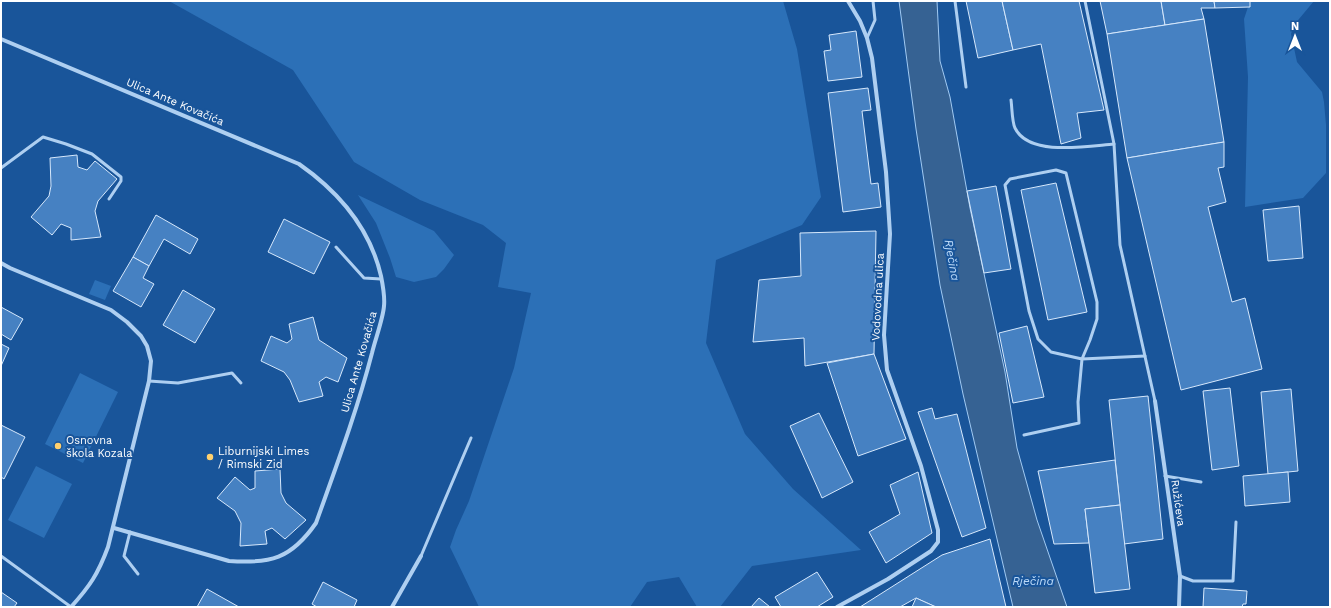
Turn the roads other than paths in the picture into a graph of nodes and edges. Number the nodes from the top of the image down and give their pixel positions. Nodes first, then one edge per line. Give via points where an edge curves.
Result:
1 (848, 1) edge
2 (873, 1) edge
3 (955, 1) edge
4 (1086, 1) edge
5 (867, 38) junction
6 (1, 39) edge
7 (966, 87) dead end
8 (1011, 100) dead end
9 (1114, 144) junction
10 (1, 168) edge
11 (109, 199) dead end
12 (336, 247) dead end
13 (1, 263) edge
14 (381, 279) junction
15 (1145, 356) junction
16 (1082, 359) junction
17 (149, 381) junction
18 (241, 383) dead end
19 (1155, 402) joint
20 (1024, 435) dead end
21 (471, 438) dead end
22 (1165, 476) junction
23 (1201, 482) dead end
24 (1236, 522) dead end
25 (114, 528) junction
26 (130, 532) junction
27 (1, 556) edge
28 (421, 556) joint
29 (138, 574) dead end
30 (1180, 576) junction
31 (71, 607) edge
32 (392, 607) edge
33 (836, 607) edge
34 (1179, 607) edge

1 - 5 street, Vodovodna ulica
2 - 5 lane via 874,20
3 - 7 lane
4 - 9 lane
5 - 33 street, Vodovodna ulica via 872,58 885,164 890,234 884,335 887,370 921,466 935,515 938,542 931,551 918,560
6 - 14 street, Ulica Ante Kovačića via 299,164 334,192 358,220 377,261
8 - 9 lane via 1014,127 1023,137 1037,144 1058,148
9 - 15 lane via 1120,245
10 - 11 lane via 42,137 92,154 122,177
12 - 14 lane via 364,278
13 - 17 street via 111,310 127,322 148,346 151,361
14 - 26 street, Ulica Ante Kovačića via 384,306 361,395 316,523 308,536 286,554 272,560 248,563 228,562
15 - 16 lane
15 - 19 lane
16 - 16 lane via 1096,319 1097,302 1066,173 1056,170 1010,179 1005,185 1029,311 1038,339 1052,352
16 - 20 lane via 1079,423
17 - 18 lane via 178,383 232,374
17 - 25 street
19 - 22 street, Ružićeva
21 - 28 lane
22 - 23 lane
22 - 30 street, Ružićeva
24 - 30 lane via 1233,581 1193,581
25 - 26 street, Ulica Ante Kovačića
25 - 31 street via 101,566 89,586
26 - 29 lane via 124,556
27 - 31 lane
28 - 32 street
30 - 34 street, Ružićeva

